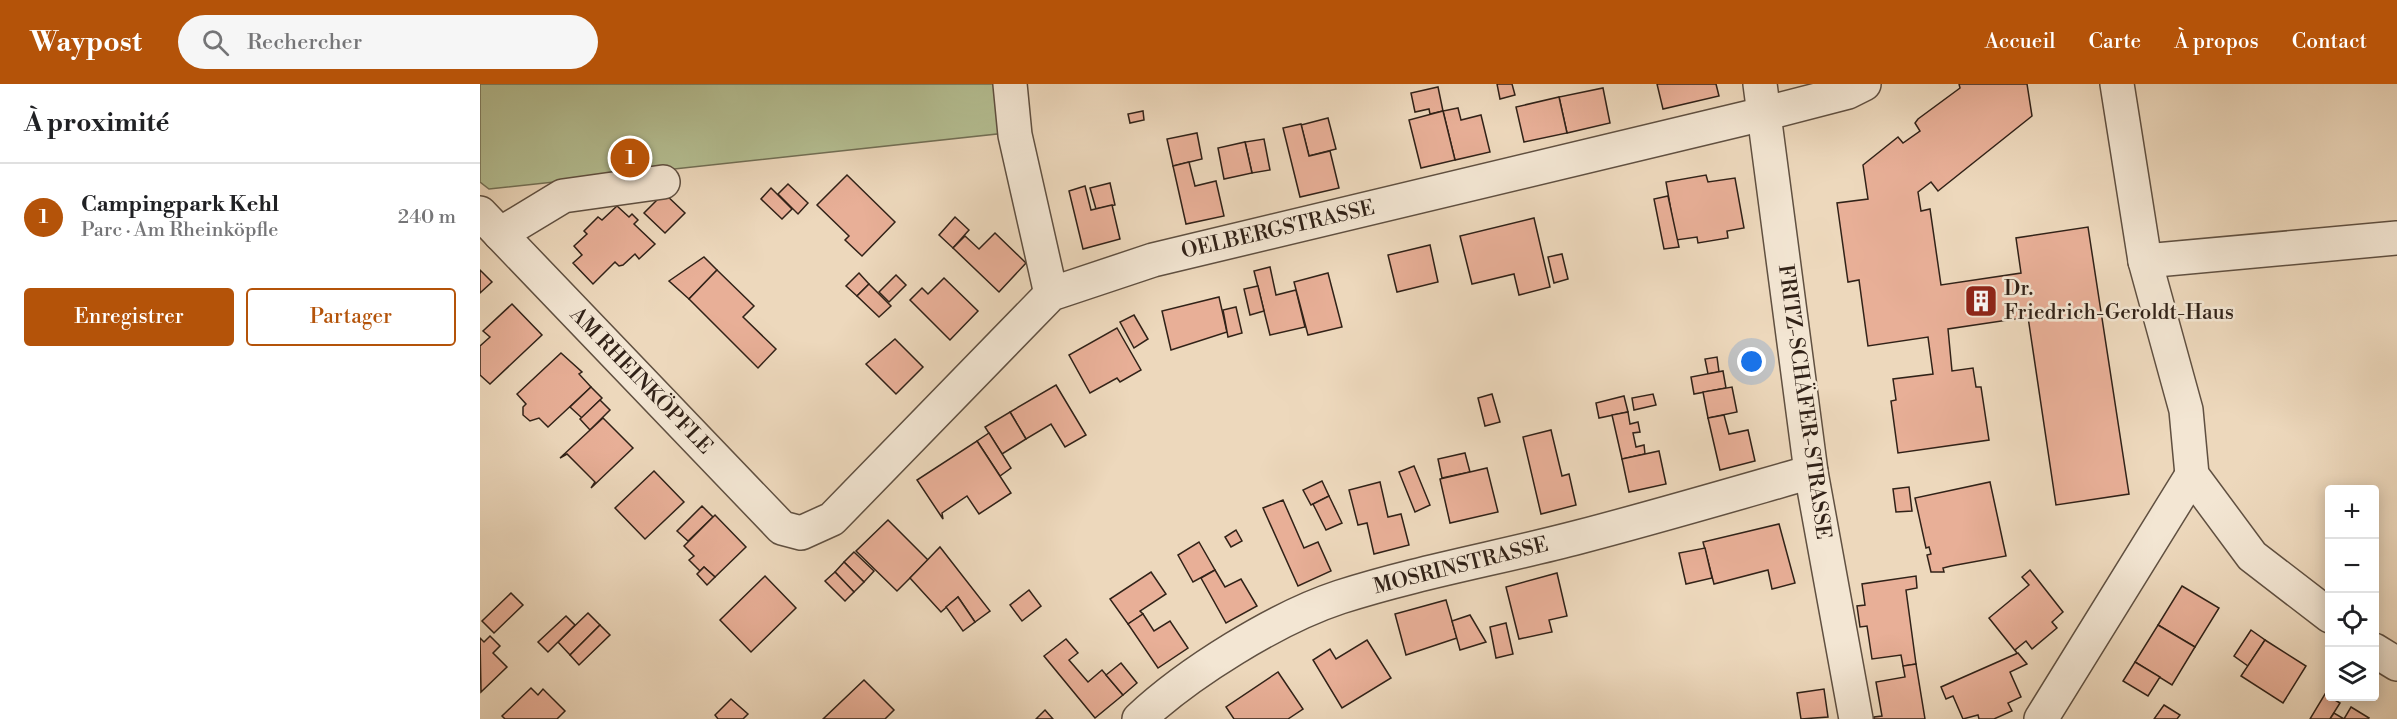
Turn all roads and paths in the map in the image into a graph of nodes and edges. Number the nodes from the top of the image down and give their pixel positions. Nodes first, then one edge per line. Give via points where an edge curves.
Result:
1 (1010, 84) edge
2 (1864, 84) edge
3 (2117, 84) edge
4 (1762, 99) edge
5 (663, 182) dead end
6 (490, 224) edge
7 (2397, 238) edge
8 (2145, 261) junction
9 (1051, 294) junction
10 (1811, 472) junction
11 (2192, 475) junction
12 (782, 528) joint
13 (2325, 612) edge
14 (2379, 653) edge
15 (2397, 664) edge
16 (1139, 719) edge
17 (1857, 719) edge
18 (2041, 719) edge

1 - 9 street via 1015,135
2 - 4 street, OELBERGSTRASSE via 1848,92
3 - 8 street
4 - 9 street, OELBERGSTRASSE via 1153,260
4 - 10 street, FRITZ-SCHÄFER-STRASSE
5 - 6 street, AM RHEINKÖPFLE via 563,196
6 - 12 street, AM RHEINKÖPFLE
7 - 8 street
8 - 11 street via 2186,410
9 - 12 street, OELBERGSTRASSE via 832,519 801,533
10 - 16 street, MOSRINSTRASSE via 1338,598 1285,620 1168,692
10 - 17 street, FRITZ-SCHÄFER-STRASSE
11 - 13 street via 2252,556
11 - 18 street
14 - 15 street

